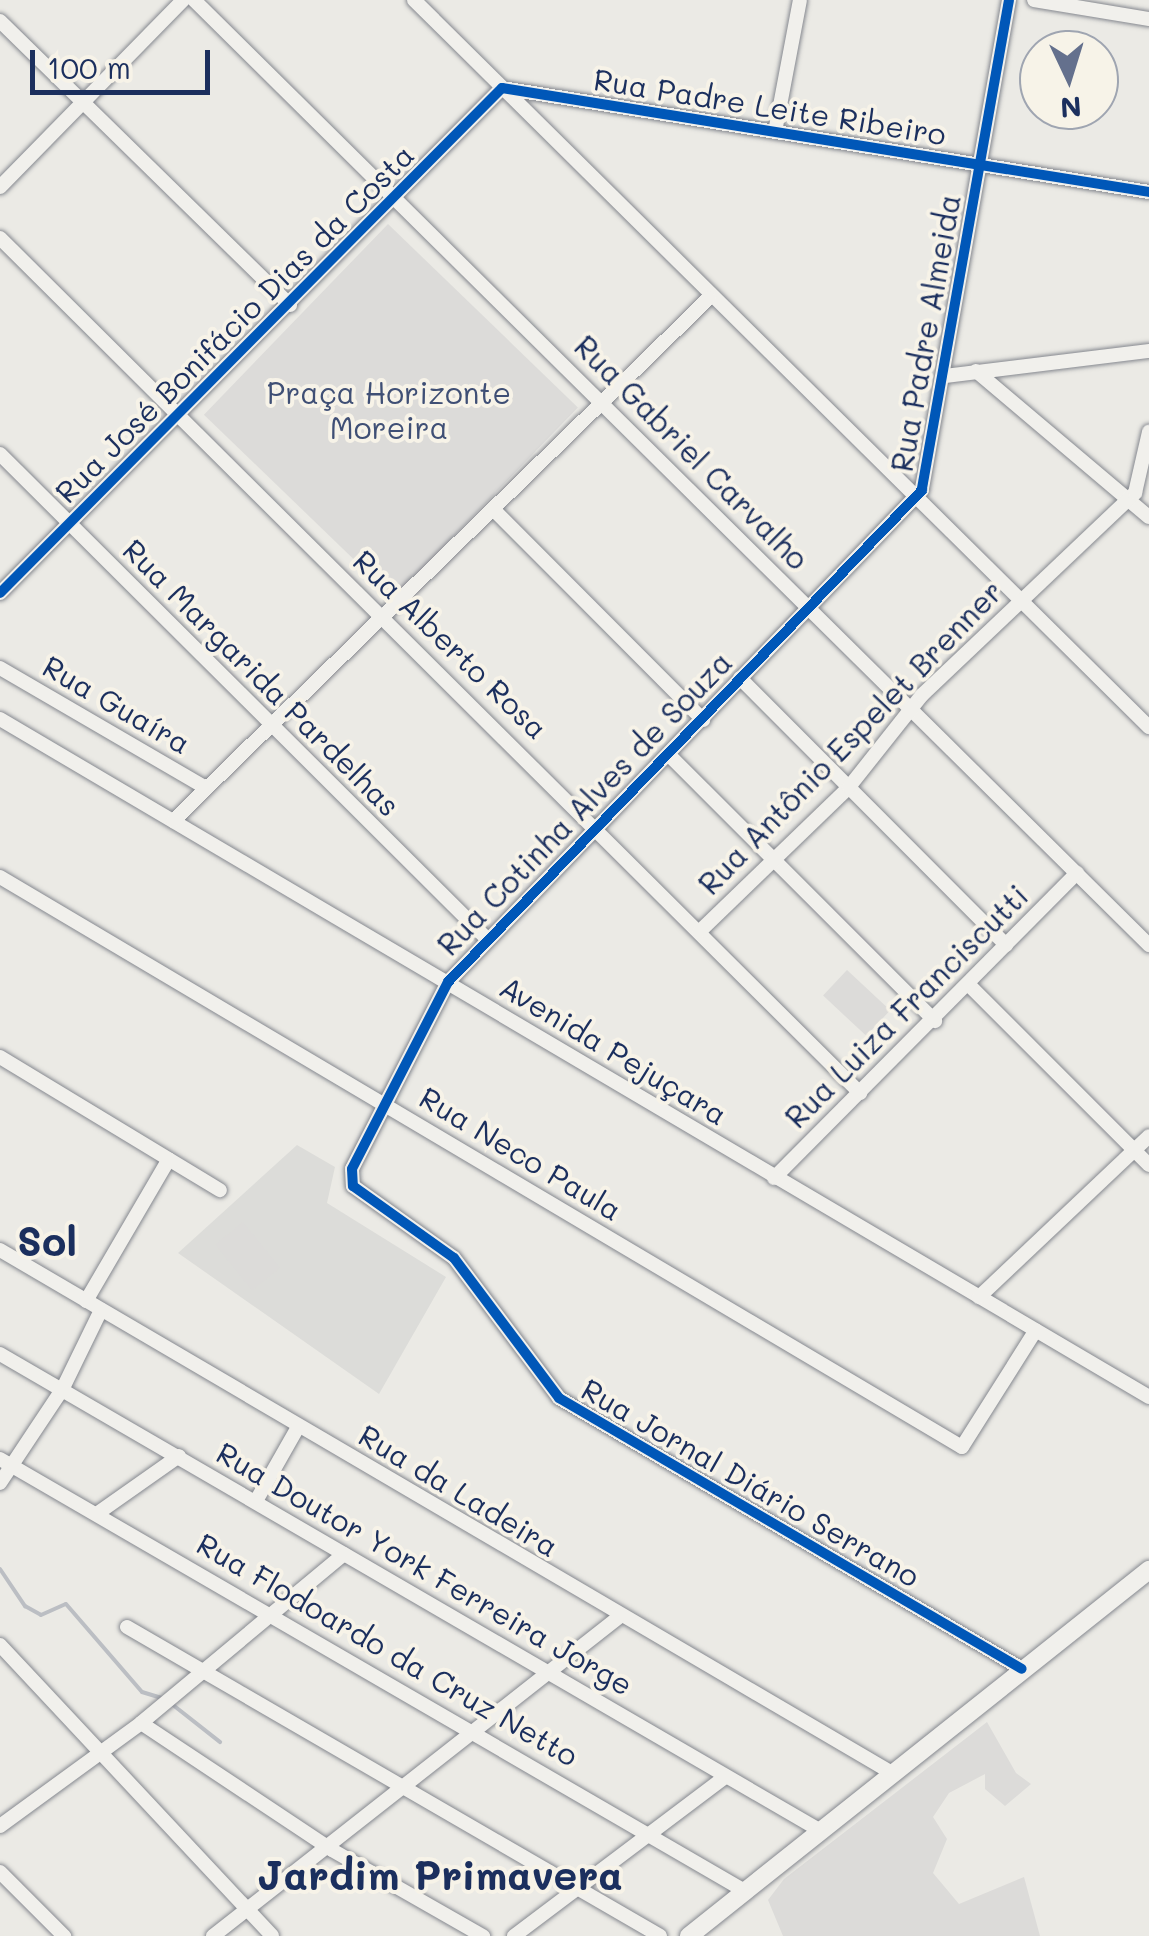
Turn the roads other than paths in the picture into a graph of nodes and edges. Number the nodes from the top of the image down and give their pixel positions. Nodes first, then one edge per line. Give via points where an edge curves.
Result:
1 (184, 0) edge
2 (194, 0) edge
3 (414, 0) edge
4 (800, 0) edge
5 (1009, 0) edge
6 (1034, 0) edge
7 (1149, 19) edge
8 (0, 22) edge
9 (502, 88) junction
10 (84, 102) junction
11 (776, 132) junction
12 (981, 165) junction
13 (0, 187) edge
14 (1149, 192) edge
15 (395, 196) junction
16 (0, 238) edge
17 (709, 298) junction
18 (290, 305) junction
19 (1149, 351) edge
20 (976, 371) junction
21 (946, 376) junction
22 (603, 402) junction
23 (181, 415) junction
24 (1149, 432) edge
25 (0, 454) edge
26 (916, 497) junction
27 (1128, 499) junction
28 (495, 511) junction
29 (1149, 517) edge
30 (70, 524) junction
31 (0, 593) edge
32 (1021, 599) junction
33 (806, 603) junction
34 (384, 619) junction
35 (0, 668) edge
36 (740, 678) junction
37 (914, 710) junction
38 (0, 720) edge
39 (703, 720) junction
40 (270, 725) junction
41 (1149, 727) edge
42 (670, 756) junction
43 (849, 787) junction
44 (206, 788) junction
45 (173, 822) junction
46 (598, 826) junction
47 (776, 861) junction
48 (1077, 872) junction
49 (0, 877) edge
50 (699, 932) junction
51 (486, 938) junction
52 (1006, 944) junction
53 (1149, 945) edge
54 (448, 982) junction
55 (970, 986) junction
56 (935, 1021) junction
57 (0, 1057) edge
58 (860, 1093) junction
59 (389, 1106) junction
60 (1149, 1136) edge
61 (1135, 1150) junction
62 (169, 1159) junction
63 (1149, 1165) edge
64 (774, 1178) junction
65 (353, 1186) joint
66 (220, 1190) dead end
67 (0, 1250) edge
68 (979, 1298) junction
69 (86, 1301) junction
70 (101, 1310) junction
71 (1036, 1330) junction
72 (0, 1354) edge
73 (63, 1388) junction
74 (1149, 1397) edge
75 (298, 1427) junction
76 (179, 1456) junction
77 (7, 1463) edge
78 (0, 1483) edge
79 (256, 1501) junction
80 (98, 1514) junction
81 (344, 1554) junction
82 (1149, 1570) edge
83 (272, 1614) junction
84 (620, 1617) junction
85 (127, 1627) dead end
86 (0, 1645) edge
87 (1022, 1669) junction
88 (201, 1672) junction
89 (554, 1676) junction
90 (141, 1723) junction
91 (480, 1732) junction
92 (99, 1751) junction
93 (892, 1773) junction
94 (725, 1777) junction
95 (404, 1790) junction
96 (0, 1826) edge
97 (821, 1831) junction
98 (648, 1832) junction
99 (332, 1850) junction
100 (0, 1872) edge
101 (574, 1887) junction
102 (745, 1892) junction
103 (246, 1914) junction
104 (64, 1936) edge
105 (213, 1936) edge
106 (272, 1936) edge
107 (483, 1936) edge
108 (514, 1936) edge
109 (660, 1936) edge
110 (689, 1936) edge

1 - 10 street
2 - 15 street, Rua Gabriel Carvalho
3 - 9 street
4 - 11 street
5 - 12 street, Rua Padre Almeida
6 - 7 street
8 - 10 street
9 - 11 street, Rua Padre Leite Ribeiro
9 - 15 street, Rua José Bonifácio Dias da Costa
9 - 17 street
10 - 13 street
10 - 18 street
11 - 12 street, Rua Padre Leite Ribeiro
12 - 14 street, Rua Padre Leite Ribeiro
12 - 21 street, Rua Padre Almeida
15 - 18 street, Rua José Bonifácio Dias da Costa
15 - 22 street, Rua Gabriel Carvalho
16 - 23 street, Rua Alberto Rosa
17 - 22 street
17 - 26 street
18 - 23 street, Rua José Bonifácio Dias da Costa
19 - 20 street
20 - 21 street
20 - 27 street
21 - 26 street, Rua Padre Almeida
22 - 28 street
22 - 33 street, Rua Gabriel Carvalho
23 - 30 street, Rua José Bonifácio Dias da Costa
23 - 34 street, Rua Alberto Rosa
24 - 27 street via 1140,484
25 - 30 street, Rua Margarida Pardelhas
26 - 32 street
26 - 33 street, Rua Cotinha Alves de Souza
27 - 29 street
27 - 32 street, Rua Antônio Espelet Brenner
28 - 34 street
28 - 39 street
30 - 31 street, Rua José Bonifácio Dias da Costa
30 - 40 street, Rua Margarida Pardelhas
32 - 37 street, Rua Antônio Espelet Brenner
32 - 41 street
33 - 36 street, Rua Cotinha Alves de Souza
33 - 37 street, Rua Gabriel Carvalho
34 - 40 street
34 - 46 street, Rua Alberto Rosa
35 - 44 street, Rua Guaíra
36 - 39 street, Rua Cotinha Alves de Souza
36 - 43 street
37 - 43 street, Rua Antônio Espelet Brenner
37 - 48 street, Rua Gabriel Carvalho
38 - 45 street, Avenida Pejuçara
39 - 42 street, Rua Cotinha Alves de Souza
40 - 44 street
40 - 51 street, Rua Margarida Pardelhas
42 - 46 street, Rua Cotinha Alves de Souza
42 - 47 street
43 - 47 street, Rua Antônio Espelet Brenner
43 - 52 street
44 - 45 street
45 - 54 street, Avenida Pejuçara
46 - 50 street, Rua Alberto Rosa
46 - 51 street, Rua Cotinha Alves de Souza
47 - 50 street, Rua Antônio Espelet Brenner
47 - 56 street
48 - 52 street, Rua Luiza Franciscutti
48 - 53 street, Rua Gabriel Carvalho
49 - 59 street, Rua Neco Paula
50 - 58 street, Rua Alberto Rosa
51 - 54 street, Rua Cotinha Alves de Souza
52 - 55 street, Rua Luiza Franciscutti
54 - 59 street, Rua Cotinha Alves de Souza
54 - 64 street, Avenida Pejuçara
55 - 56 street, Rua Luiza Franciscutti
55 - 61 street
56 - 58 street, Rua Luiza Franciscutti
57 - 62 street
58 - 64 street, Rua Luiza Franciscutti
59 - 65 street, Rua Cotinha Alves de Souza via 352,1169
59 - 71 street, Rua Neco Paula via 962,1447
60 - 61 street
61 - 63 street
61 - 68 street
62 - 66 street
62 - 69 street
64 - 68 street, Avenida Pejuçara
65 - 87 street, Rua Jornal Diário Serrano via 454,1258 559,1398
67 - 69 street, Rua da Ladeira
68 - 71 street, Avenida Pejuçara
69 - 70 street, Rua da Ladeira
70 - 73 street
70 - 75 street, Rua da Ladeira
71 - 74 street, Avenida Pejuçara
72 - 73 street, Rua Doutor York Ferreira Jorge
73 - 76 street, Rua Doutor York Ferreira Jorge
73 - 77 street
75 - 79 street
75 - 84 street, Rua da Ladeira
76 - 79 street, Rua Doutor York Ferreira Jorge
76 - 80 street
77 - 78 street
77 - 80 street, Rua Flodoardo da Cruz Netto
79 - 81 street, Rua Doutor York Ferreira Jorge
80 - 83 street, Rua Flodoardo da Cruz Netto
81 - 83 street
81 - 89 street, Rua Doutor York Ferreira Jorge
82 - 87 main road
83 - 88 street
83 - 91 street, Rua Flodoardo da Cruz Netto
84 - 89 street
84 - 93 street, Rua da Ladeira
85 - 88 street
86 - 92 street
87 - 93 main road
88 - 90 street
88 - 95 street
89 - 91 street
89 - 94 street, Rua Doutor York Ferreira Jorge
90 - 92 street
90 - 99 street
91 - 95 street
91 - 98 street, Rua Flodoardo da Cruz Netto
92 - 96 street
92 - 103 street
93 - 97 main road
94 - 97 street, Rua Doutor York Ferreira Jorge
94 - 98 street
95 - 99 street
95 - 101 street
97 - 102 main road
98 - 101 street
98 - 102 street, Rua Flodoardo da Cruz Netto
99 - 103 street
99 - 107 street
100 - 104 street
101 - 108 street
101 - 109 street
102 - 110 main road
103 - 105 street
103 - 106 street

